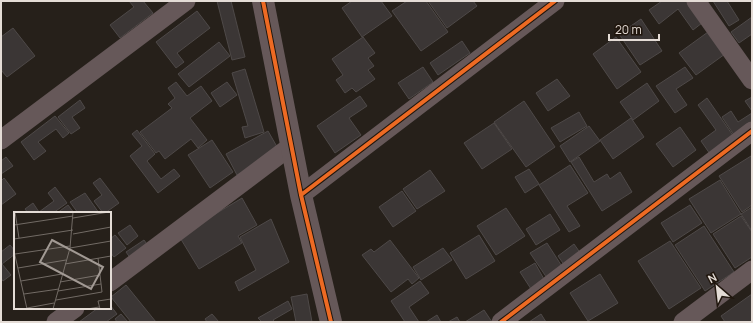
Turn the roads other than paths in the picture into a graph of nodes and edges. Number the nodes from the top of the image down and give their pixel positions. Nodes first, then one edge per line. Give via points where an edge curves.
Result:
1 (186, 1) edge
2 (263, 1) edge
3 (555, 1) edge
4 (696, 1) edge
5 (752, 80) edge
6 (752, 131) edge
7 (1, 140) edge
8 (291, 146) junction
9 (300, 195) junction
10 (752, 270) edge
11 (111, 281) edge
12 (74, 309) edge
13 (56, 322) edge
14 (331, 322) edge
15 (501, 322) edge
16 (683, 322) edge

1 - 7 street
2 - 8 street
3 - 9 street
4 - 5 street
6 - 15 street
8 - 9 street
8 - 11 street
9 - 14 street
10 - 16 street
12 - 13 street

